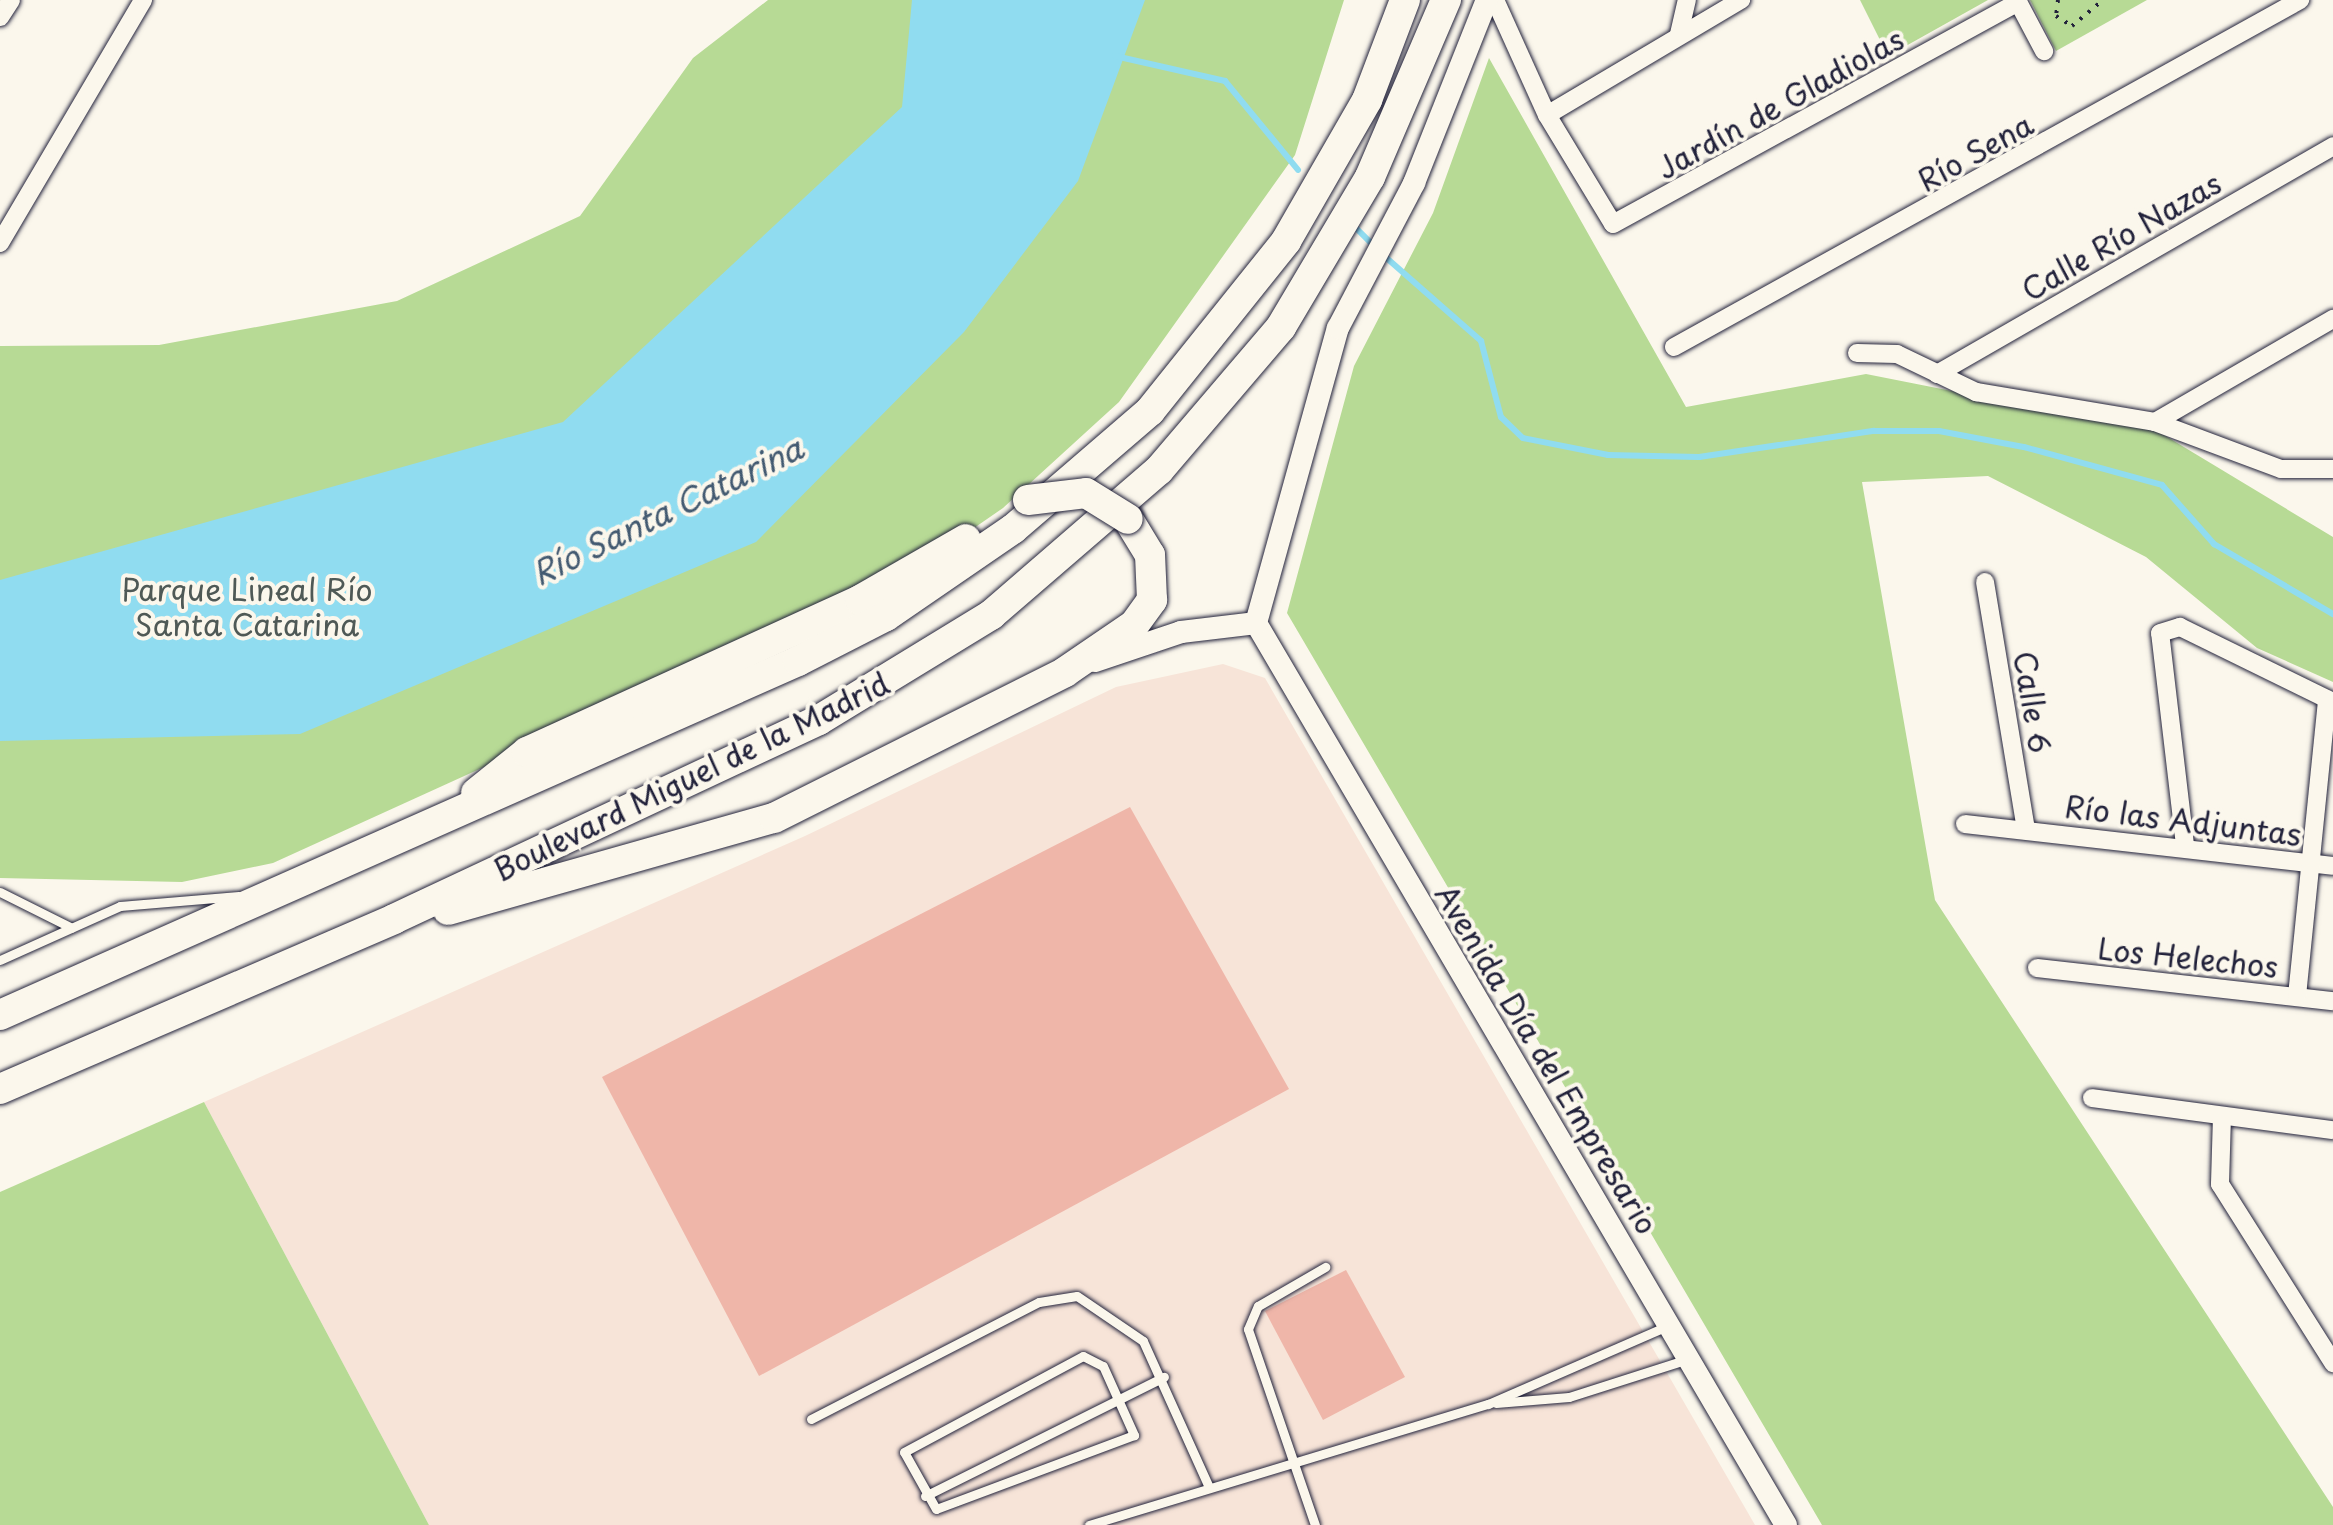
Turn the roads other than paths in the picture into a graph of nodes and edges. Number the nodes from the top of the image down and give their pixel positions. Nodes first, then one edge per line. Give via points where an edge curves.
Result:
1 (11, 0) edge
2 (143, 0) edge
3 (1404, 0) edge
4 (1446, 0) edge
5 (1687, 0) edge
6 (1740, 0) edge
7 (2300, 0) edge
8 (2018, 1) edge
9 (1494, 2) edge
10 (0, 17) edge
11 (1679, 34) junction
12 (2044, 51) dead end
13 (1547, 115) junction
14 (2333, 146) edge
15 (0, 243) edge
16 (2333, 320) edge
17 (1674, 347) dead end
18 (1857, 352) dead end
19 (1937, 374) junction
20 (2155, 422) junction
21 (2333, 469) edge
22 (1985, 582) dead end
23 (1256, 624) junction
24 (1065, 672) junction
25 (2330, 701) edge
26 (467, 805) junction
27 (1965, 824) dead end
28 (2026, 830) junction
29 (2185, 845) junction
30 (2323, 865) edge
31 (0, 892) edge
32 (272, 893) junction
33 (394, 919) junction
34 (72, 928) junction
35 (0, 960) edge
36 (2037, 968) dead end
37 (2297, 996) junction
38 (2333, 1001) edge
39 (0, 1016) edge
40 (0, 1089) edge
41 (2092, 1098) dead end
42 (2222, 1116) junction
43 (2333, 1130) edge
44 (1325, 1267) dead end
45 (1670, 1325) junction
46 (1691, 1358) junction
47 (2333, 1363) edge
48 (1164, 1377) junction
49 (1120, 1398) junction
50 (1488, 1404) junction
51 (811, 1419) dead end
52 (1296, 1461) junction
53 (1209, 1488) junction
54 (925, 1496) junction
55 (1089, 1525) edge
56 (1314, 1525) edge
57 (1786, 1525) edge

1 - 10 street
2 - 15 street
3 - 26 highway, Boulevard Miguel de la Madrid via 1368,100 1286,241 1211,342 1091,467 886,616
4 - 33 highway, Boulevard Miguel de la Madrid via 1370,176 1281,327 1099,527 991,615 819,720
5 - 11 street
6 - 11 street
7 - 17 street, Río Sena
8 - 12 street
8 - 13 street, Jardín de Gladiolas via 1621,222 1607,221
9 - 13 street
9 - 23 street via 1414,183 1338,328
11 - 13 street
14 - 19 street, Calle Río Nazas
16 - 20 street
18 - 19 street via 1896,354
19 - 20 street via 1954,384
20 - 21 street via 2281,469
22 - 28 street, Calle 6
23 - 24 street via 1181,632
23 - 45 street, Avenida Día del Empresario
24 - 26 highway, bridge via 1134,625 1152,598 1148,548 1117,508 1068,490 1028,500 860,600 527,752
24 - 33 highway via 774,818
25 - 29 street via 2180,627 2160,633 2156,660
25 - 30 street
26 - 32 highway, Boulevard Miguel de la Madrid
27 - 28 street, Río las Adjuntas
28 - 29 street, Río las Adjuntas
29 - 30 street, Río las Adjuntas
30 - 37 street
31 - 34 lane
32 - 34 lane via 120,906
32 - 39 highway, Boulevard Miguel de la Madrid
33 - 40 highway, Boulevard Miguel de la Madrid
34 - 35 lane
36 - 37 street, Los Helechos
37 - 38 street, Los Helechos
41 - 42 street
42 - 43 street
42 - 47 street via 2220,1184
44 - 52 lane via 1249,1316
45 - 46 street, Avenida Día del Empresario
45 - 50 lane
46 - 50 lane via 1569,1397
46 - 57 street, Avenida Día del Empresario
48 - 49 lane
48 - 51 lane via 1125,1320 1077,1296 1039,1302
48 - 53 lane
49 - 54 lane
49 - 54 lane via 1135,1428 1127,1440 942,1510
49 - 54 lane via 1094,1357 1067,1363 909,1447 904,1460
50 - 52 lane
52 - 53 lane
52 - 56 lane
53 - 55 lane

